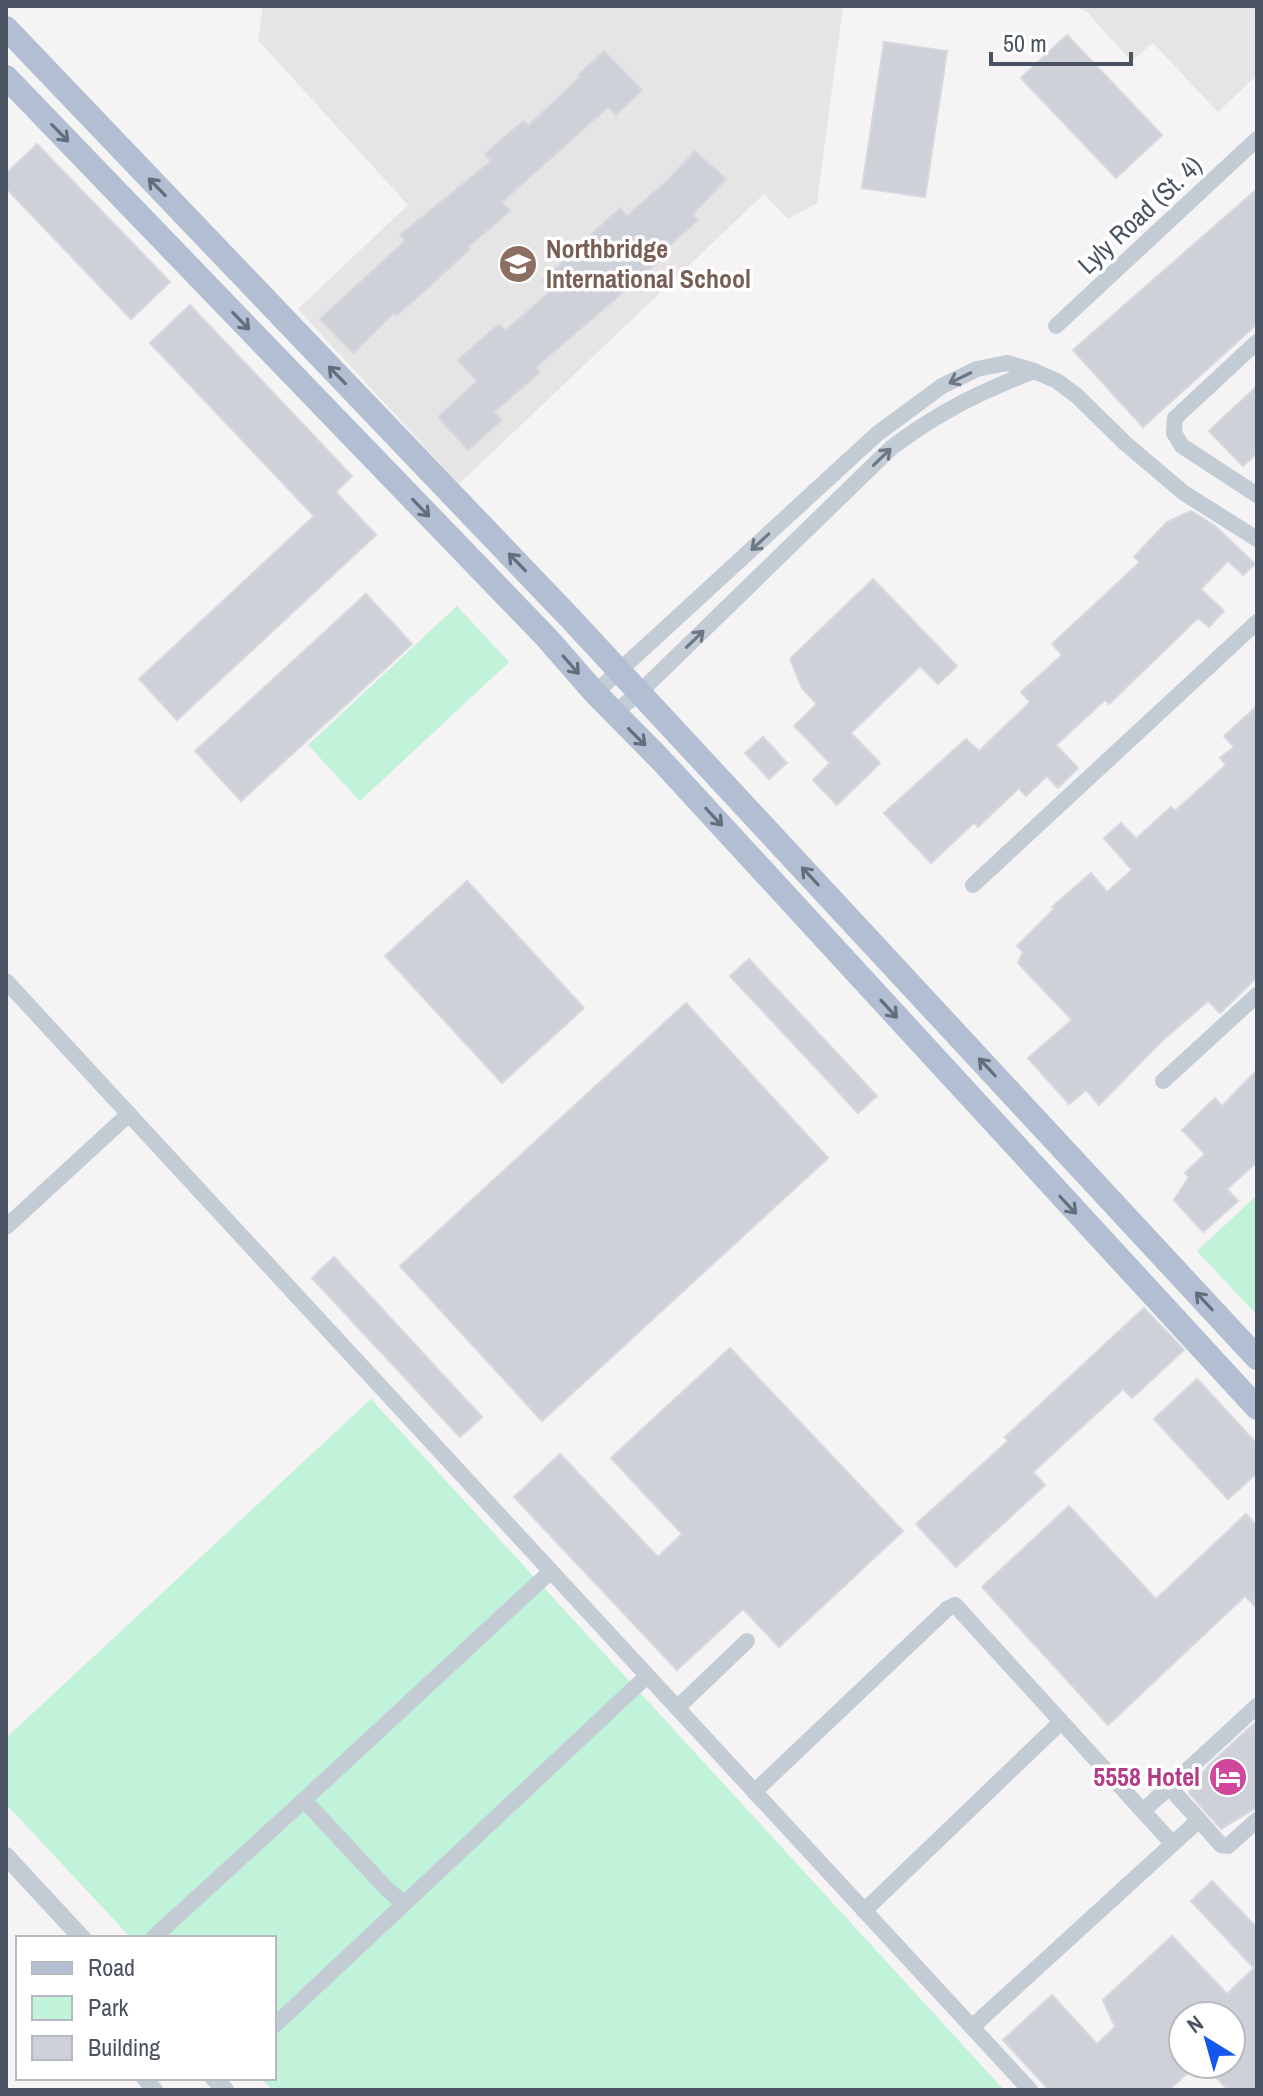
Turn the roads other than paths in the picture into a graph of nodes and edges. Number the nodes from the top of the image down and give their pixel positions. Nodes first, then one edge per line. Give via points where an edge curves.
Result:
1 (6, 28) edge
2 (6, 77) edge
3 (1257, 139) edge
4 (1056, 326) dead end
5 (1257, 342) edge
6 (1034, 371) junction
7 (1257, 495) edge
8 (1257, 539) edge
9 (1257, 622) edge
10 (620, 671) junction
11 (595, 693) junction
12 (639, 693) junction
13 (614, 713) junction
14 (973, 885) dead end
15 (6, 981) edge
16 (1257, 995) edge
17 (1163, 1081) dead end
18 (129, 1114) junction
19 (6, 1227) edge
20 (1257, 1358) edge
21 (1257, 1408) edge
22 (551, 1571) junction
23 (747, 1641) dead end
24 (647, 1676) junction
25 (1257, 1706) edge
26 (677, 1708) junction
27 (1061, 1722) junction
28 (1169, 1787) junction
29 (754, 1792) junction
30 (304, 1800) junction
31 (1144, 1810) junction
32 (1199, 1820) junction
33 (1257, 1820) edge
34 (1172, 1843) junction
35 (6, 1856) edge
36 (404, 1904) junction
37 (864, 1911) junction
38 (80, 1936) edge
39 (155, 1936) edge
40 (276, 2024) edge
41 (972, 2027) junction
42 (1030, 2090) edge

10 -> 1 main road
2 -> 11 main road
3 - 4 street, Lyly Road (St. 4)
5 - 7 street via 1175,418 1174,433 1182,446
6 - 8 street via 1077,396 1184,493
6 -> 10 street via 1007,363 977,369 912,406
12 -> 6 street via 891,448 962,401
9 - 14 street
10 - 11 street
10 - 12 main road
11 - 13 main road
12 - 13 street
20 -> 12 main road
13 -> 21 main road
15 - 18 street
16 - 17 street
18 - 19 street
18 - 22 street
22 - 24 street
22 - 30 street
23 - 26 street
24 - 26 street
24 - 36 street
25 - 28 street
26 - 29 street
27 - 29 street via 955,1605
27 - 31 street
27 - 37 street
28 - 31 street
28 - 32 street
29 - 37 street
30 - 36 street
30 - 39 street
31 - 34 street
32 - 33 street via 1228,1846
32 - 34 street
34 - 41 street
35 - 38 street
36 - 40 street
37 - 41 street
41 - 42 street

